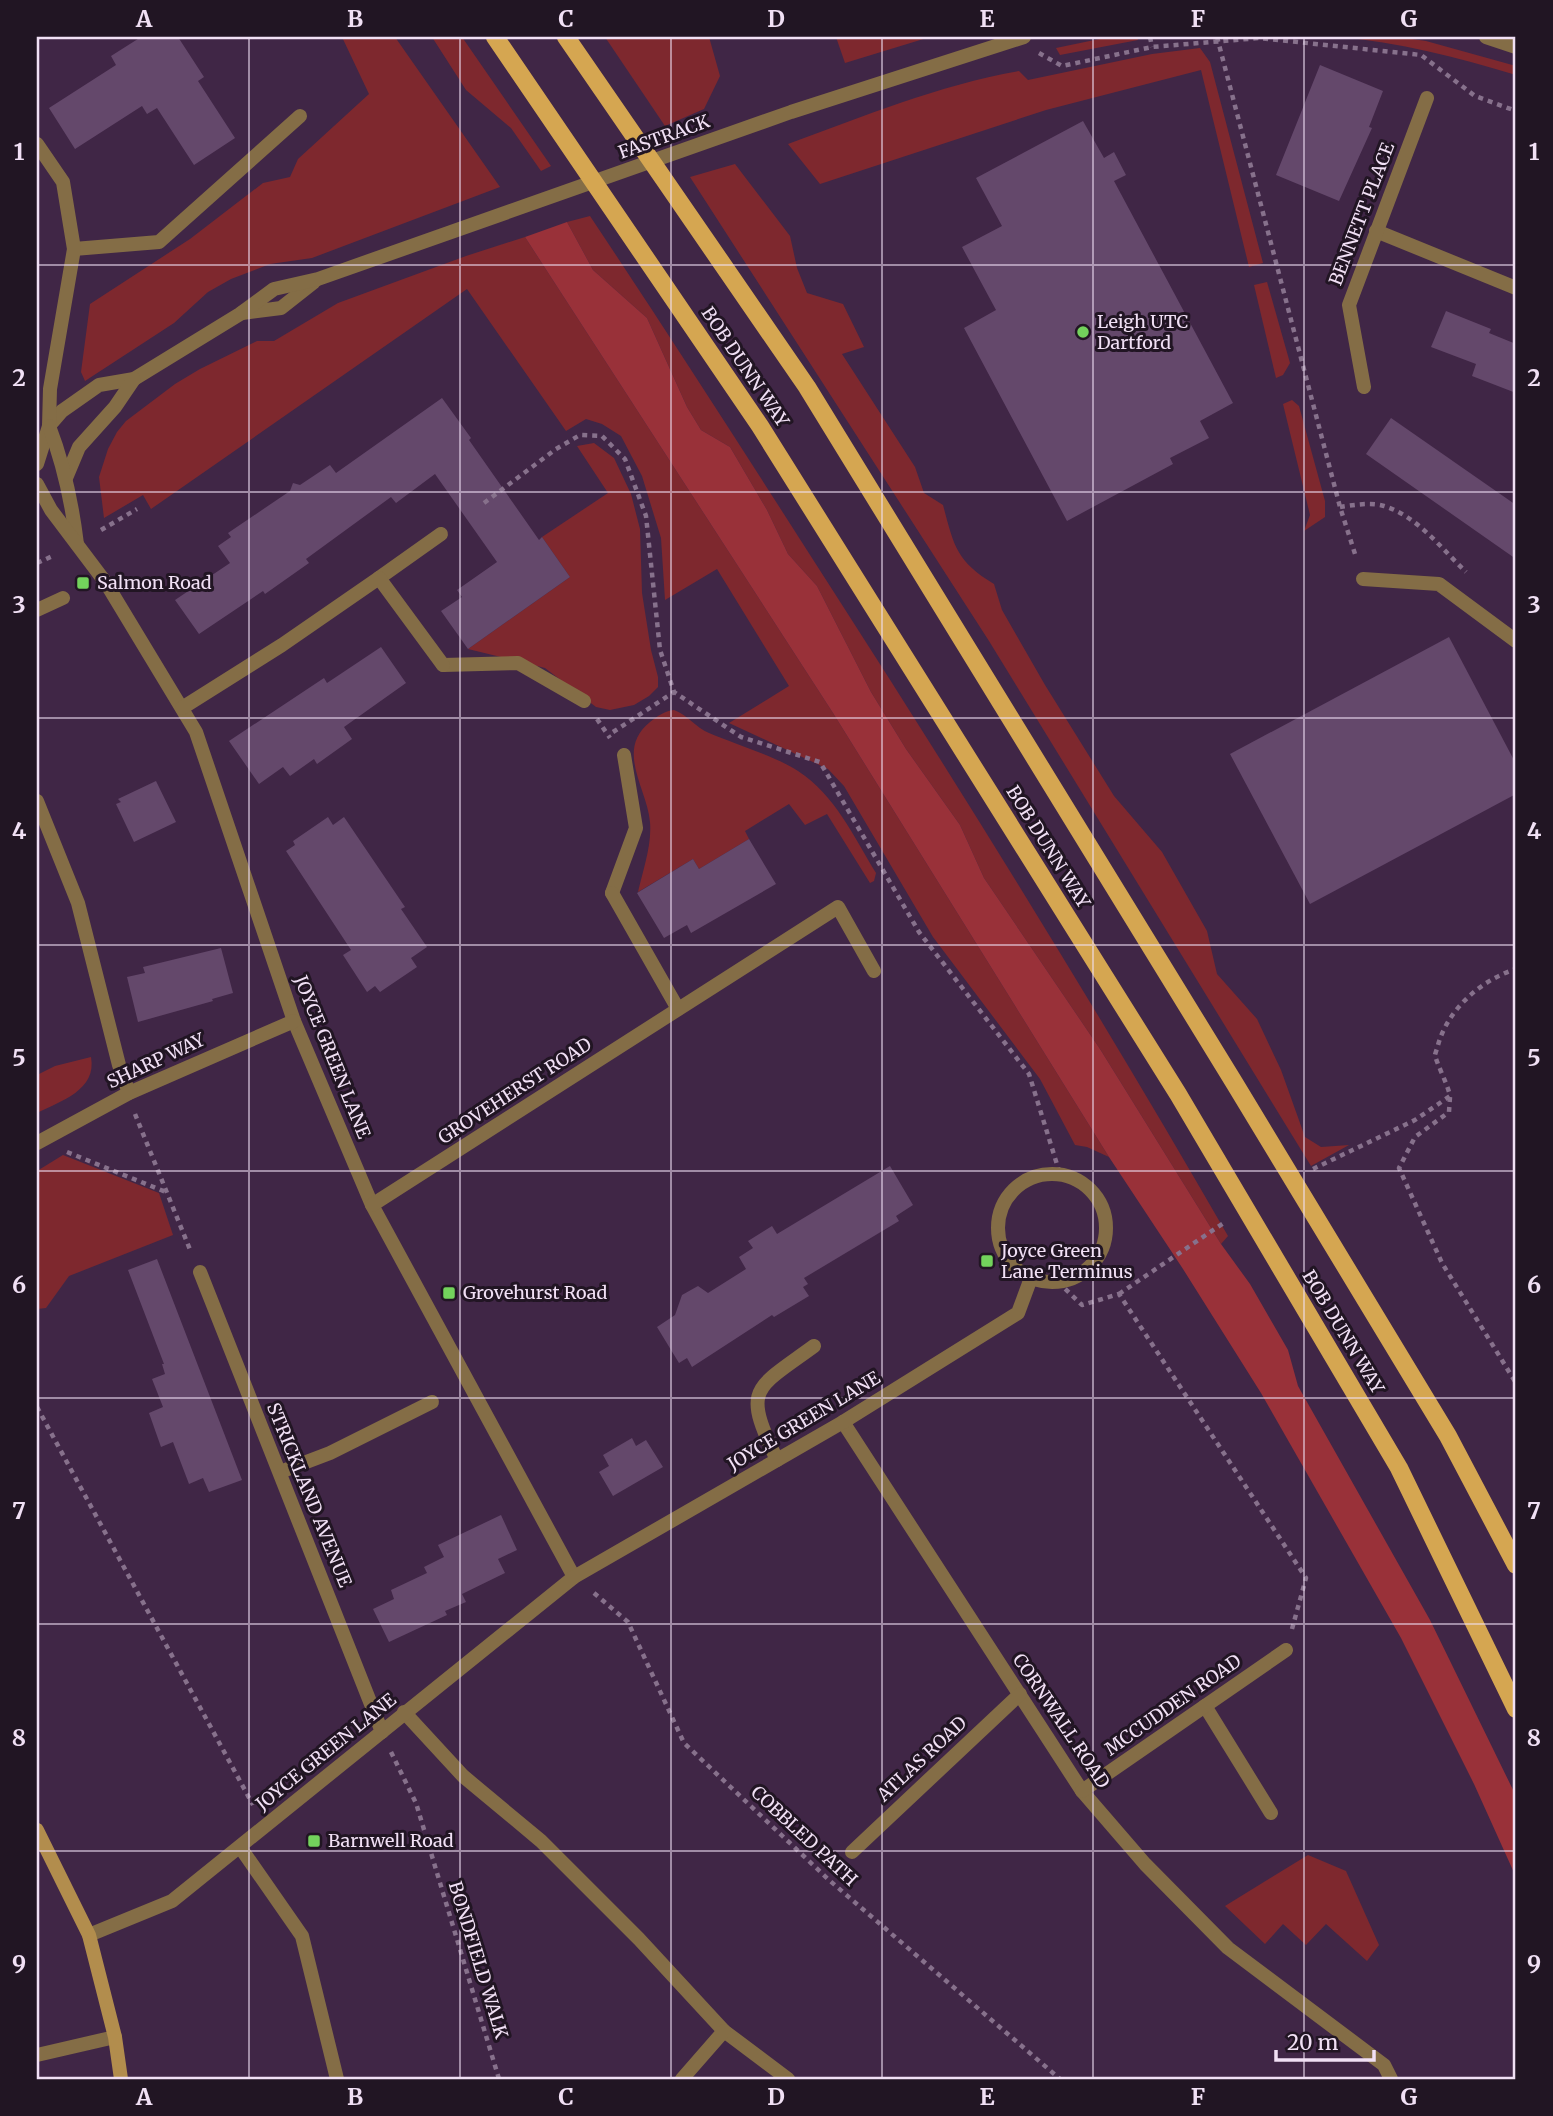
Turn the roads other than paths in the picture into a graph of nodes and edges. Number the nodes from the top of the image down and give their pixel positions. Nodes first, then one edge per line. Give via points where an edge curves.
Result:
1 (495, 37) edge
2 (566, 37) edge
3 (1024, 37) edge
4 (1486, 37) edge
5 (1516, 47) edge
6 (1427, 98) dead end
7 (300, 116) dead end
8 (37, 144) edge
9 (1376, 231) junction
10 (74, 249) junction
11 (1516, 287) edge
12 (134, 379) junction
13 (1364, 387) dead end
14 (44, 388) edge
15 (49, 426) junction
16 (37, 464) edge
17 (66, 478) junction
18 (37, 484) edge
19 (441, 534) dead end
20 (77, 544) junction
21 (379, 579) junction
22 (1363, 579) road end
23 (63, 598) dead end
24 (37, 610) edge
25 (1516, 641) edge
26 (584, 701) road end
27 (182, 708) junction
28 (624, 755) road end
29 (37, 801) edge
30 (874, 971) dead end
31 (678, 1009) junction
32 (294, 1021) junction
33 (129, 1093) junction
34 (38, 1142) edge
35 (372, 1205) junction
36 (200, 1272) road end
37 (1031, 1278) junction
38 (814, 1346) dead end
39 (432, 1402) dead end
40 (843, 1422) junction
41 (778, 1460) junction
42 (281, 1472) junction
43 (1516, 1565) edge
44 (574, 1577) junction
45 (1286, 1650) road end
46 (1020, 1694) junction
47 (1205, 1706) junction
48 (1516, 1709) edge
49 (404, 1712) junction
50 (382, 1732) junction
51 (1082, 1791) junction
52 (1271, 1813) dead end
53 (37, 1830) edge
54 (240, 1847) junction
55 (852, 1852) dead end
56 (89, 1935) junction
57 (724, 2031) junction
58 (115, 2037) junction
59 (37, 2055) edge
60 (121, 2079) edge
61 (337, 2079) edge
62 (682, 2079) edge
63 (788, 2079) edge
64 (1391, 2079) edge

1 - 48 main road, BOB DUNN WAY via 760,426 1178,1094 1399,1468
2 - 43 main road, BOB DUNN WAY via 814,398 1448,1436
3 - 12 street, FASTRACK via 791,112 318,279 274,289
4 - 5 street
6 - 9 street, BENNETT PLACE
7 - 10 street via 159,242
8 - 10 street via 63,182
9 - 11 street
9 - 13 street, BENNETT PLACE via 1349,305
10 - 14 street
12 - 15 street via 99,385
12 - 17 street via 79,447
14 - 15 street
15 - 16 street
15 - 17 street, JOYCE GREEN LANE
17 - 20 street, JOYCE GREEN LANE
18 - 20 street, JOYCE GREEN LANE
19 - 21 street
20 - 27 street, JOYCE GREEN LANE
21 - 26 street via 443,665 517,663
21 - 27 street
22 - 25 street via 1440,584
23 - 24 street
27 - 32 street, JOYCE GREEN LANE via 208,763
28 - 31 street via 636,828 612,893
29 - 33 street via 78,903
30 - 31 street, GROVEHERST ROAD via 838,907
31 - 35 street, GROVEHERST ROAD
32 - 33 street, SHARP WAY
32 - 35 street, JOYCE GREEN LANE
33 - 34 street, SHARP WAY
35 - 44 street, JOYCE GREEN LANE
36 - 42 street, STRICKLAND AVENUE
37 - 37 street via 1003,1252 998,1224 1003,1206 1016,1188 1032,1178 1060,1174 1078,1180 1091,1190 1107,1222 1096,1262 1082,1274 1058,1282
37 - 40 street, JOYCE GREEN LANE via 1018,1313
38 - 41 street via 758,1392 761,1426
39 - 42 street
40 - 41 street, JOYCE GREEN LANE
40 - 46 street, CORNWALL ROAD
41 - 44 street, JOYCE GREEN LANE
42 - 50 street, STRICKLAND AVENUE
44 - 49 street, JOYCE GREEN LANE
45 - 47 street, MCCUDDEN ROAD
46 - 51 street, CORNWALL ROAD
46 - 55 street, ATLAS ROAD
47 - 51 street, MCCUDDEN ROAD
47 - 52 street
49 - 50 street, JOYCE GREEN LANE
49 - 57 street via 463,1776 541,1841
50 - 54 street, JOYCE GREEN LANE
51 - 64 street, CORNWALL ROAD via 1145,1864 1228,1948 1384,2065
53 - 56 street
54 - 56 street, JOYCE GREEN LANE via 172,1900
54 - 61 street via 302,1936
56 - 58 street
57 - 62 street
57 - 63 street
58 - 59 street
58 - 60 street

